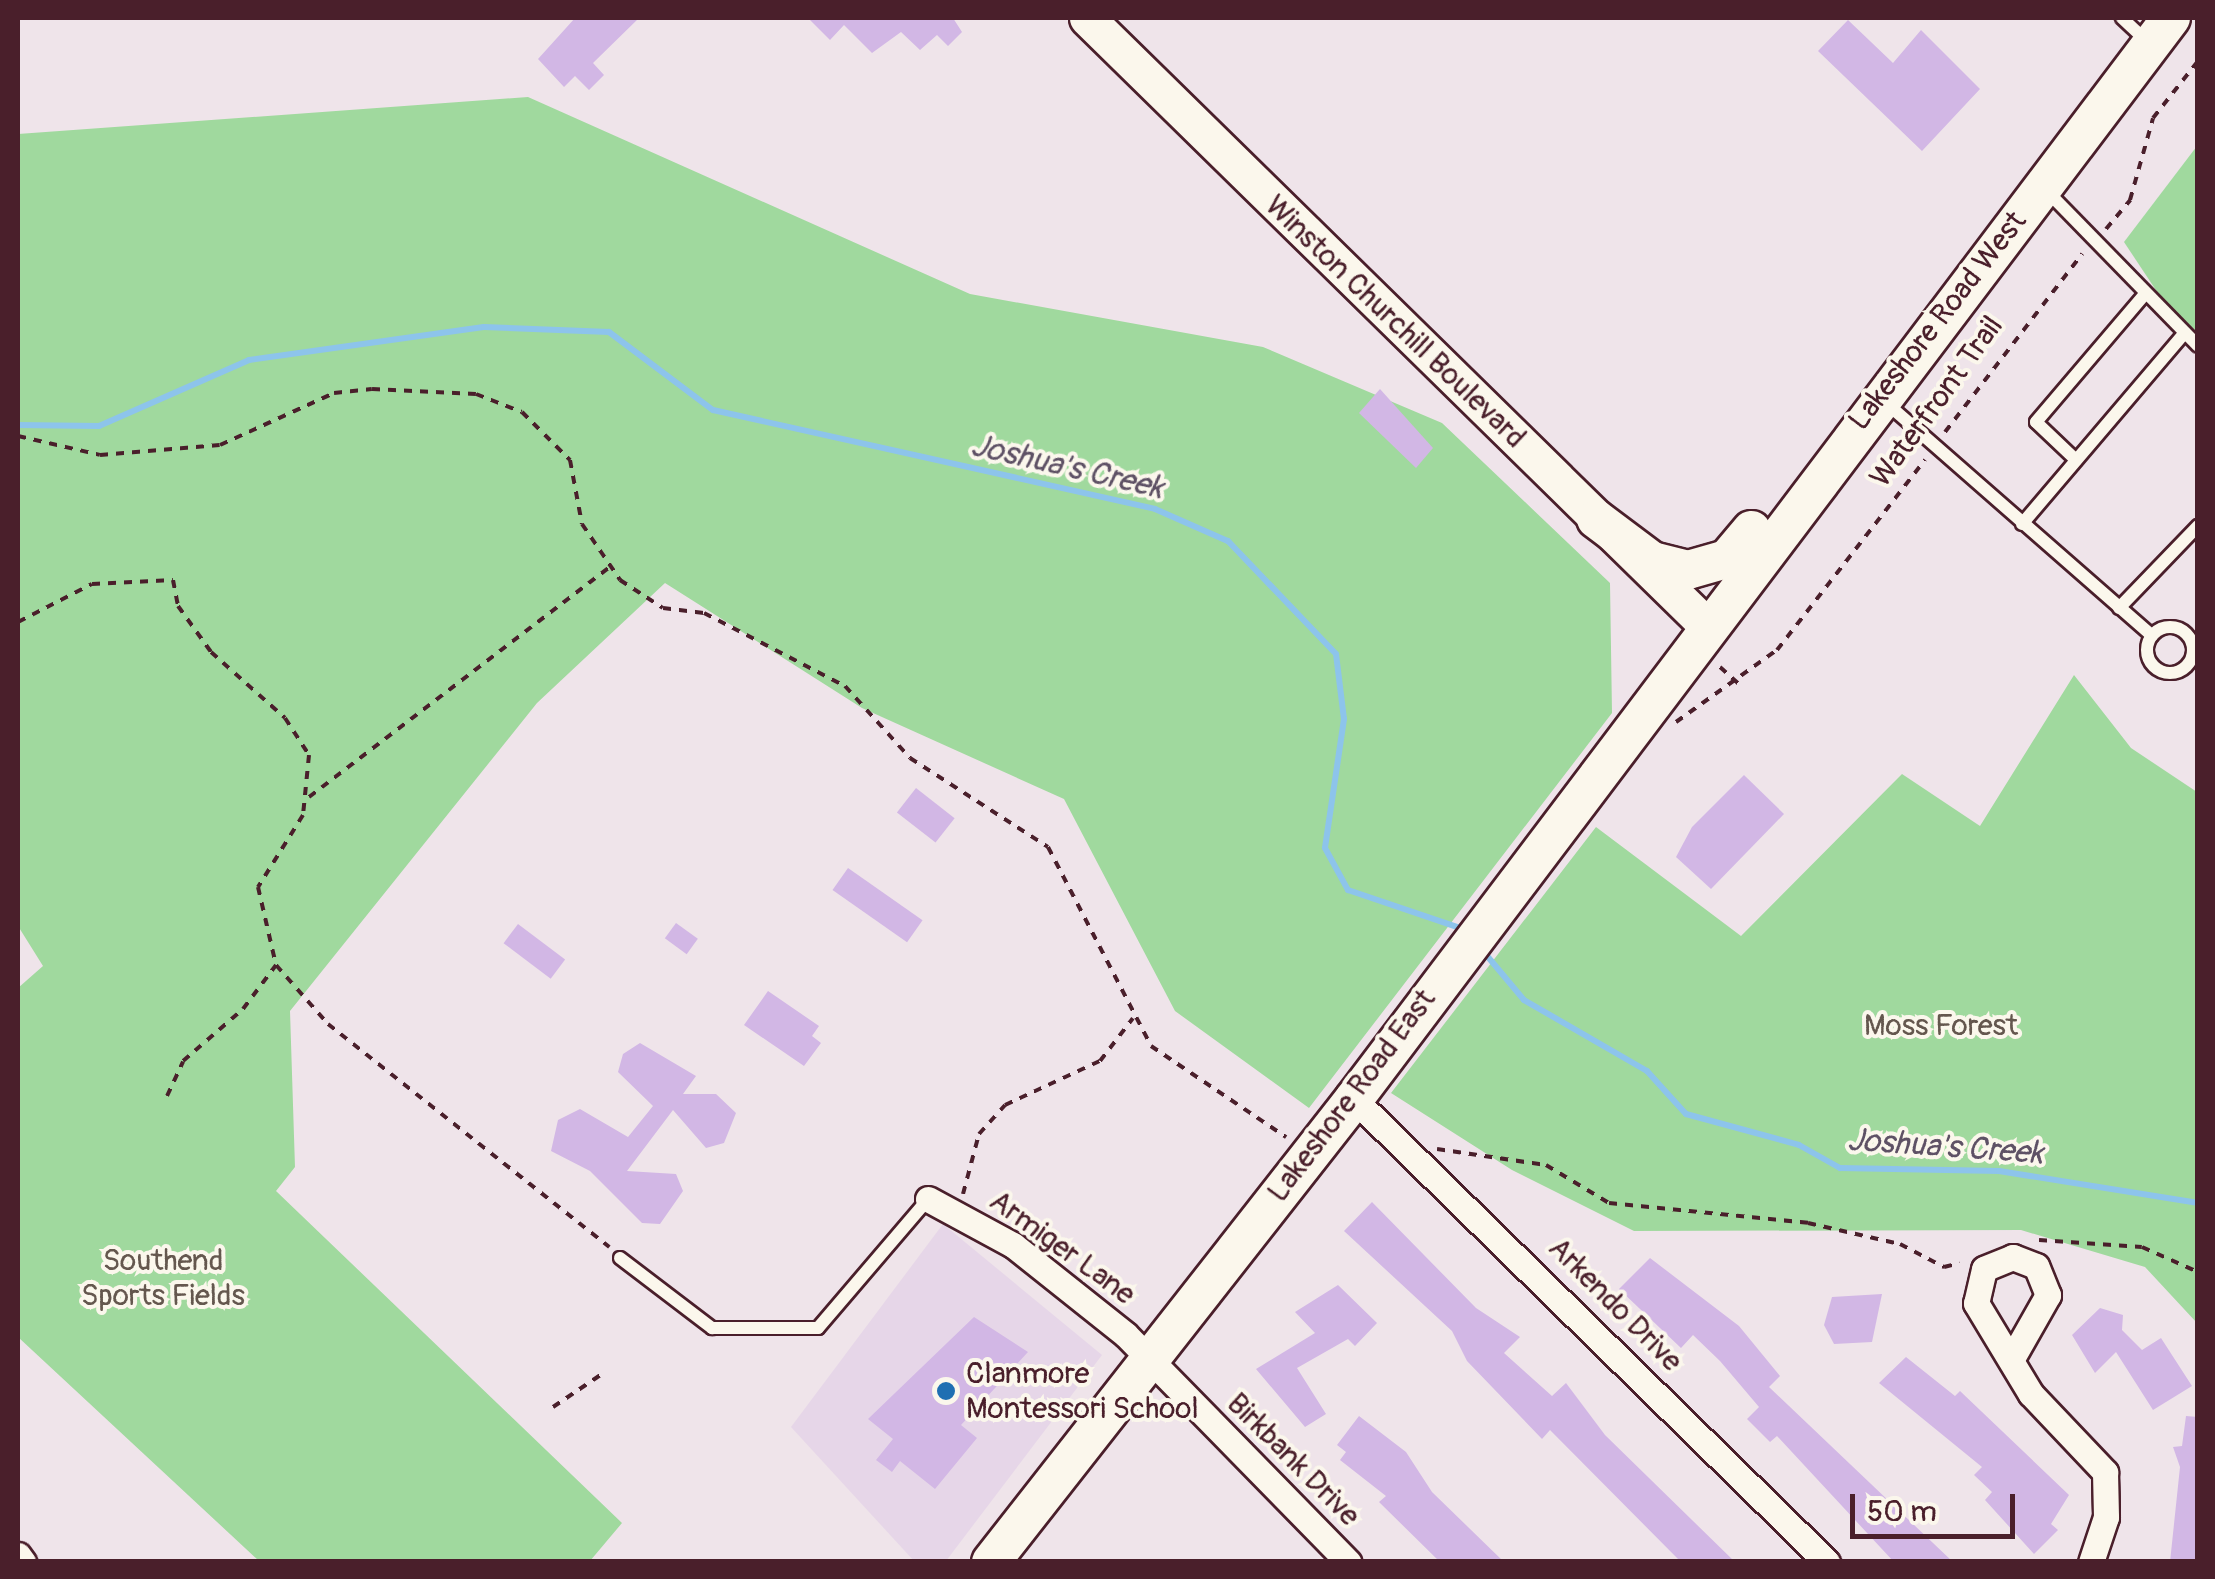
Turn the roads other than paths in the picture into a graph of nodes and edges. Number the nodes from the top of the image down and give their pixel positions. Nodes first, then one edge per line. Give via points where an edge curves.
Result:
1 (1088, 18) edge
2 (2122, 18) edge
3 (2161, 31) edge
4 (2044, 188) junction
5 (2145, 294) junction
6 (2183, 335) junction
7 (2198, 346) edge
8 (1878, 396) junction
9 (2076, 460) junction
10 (1813, 480) junction
11 (1596, 519) junction
12 (2022, 524) junction
13 (2198, 526) edge
14 (2120, 608) junction
15 (2152, 636) dead end
16 (1708, 642) junction
17 (1354, 1099) junction
18 (928, 1198) joint
19 (620, 1258) road end
20 (1152, 1359) junction
21 (2011, 1360) dead end
22 (18, 1555) edge
23 (24, 1562) edge
24 (991, 1562) edge
25 (1348, 1562) edge
26 (1826, 1562) edge
27 (2091, 1562) edge

1 - 11 main road, Winston Churchill Boulevard
2 - 3 lane
3 - 4 main road, Lakeshore Road West
4 - 5 lane
4 - 8 main road, Lakeshore Road West
5 - 6 lane
5 - 9 lane via 2036,422
6 - 7 lane
6 - 9 lane
8 - 10 main road, Lakeshore Road West
8 - 12 lane
9 - 12 lane
10 - 11 main road via 1790,479 1727,559 1706,568 1652,561
10 - 16 main road, Lakeshore Road West
11 - 16 main road, Winston Churchill Boulevard
12 - 14 lane
13 - 14 lane
14 - 15 lane
16 - 17 main road, Lakeshore Road East via 1498,902
17 - 20 main road, Lakeshore Road East
17 - 26 street, Arkendo Drive
18 - 19 lane via 818,1328 712,1328
18 - 20 street, Armiger Lane via 1013,1245
20 - 24 main road, Lakeshore Road East
20 - 25 street, Birkbank Drive
21 - 27 street via 2030,1394 2105,1472 2106,1518
22 - 23 street

